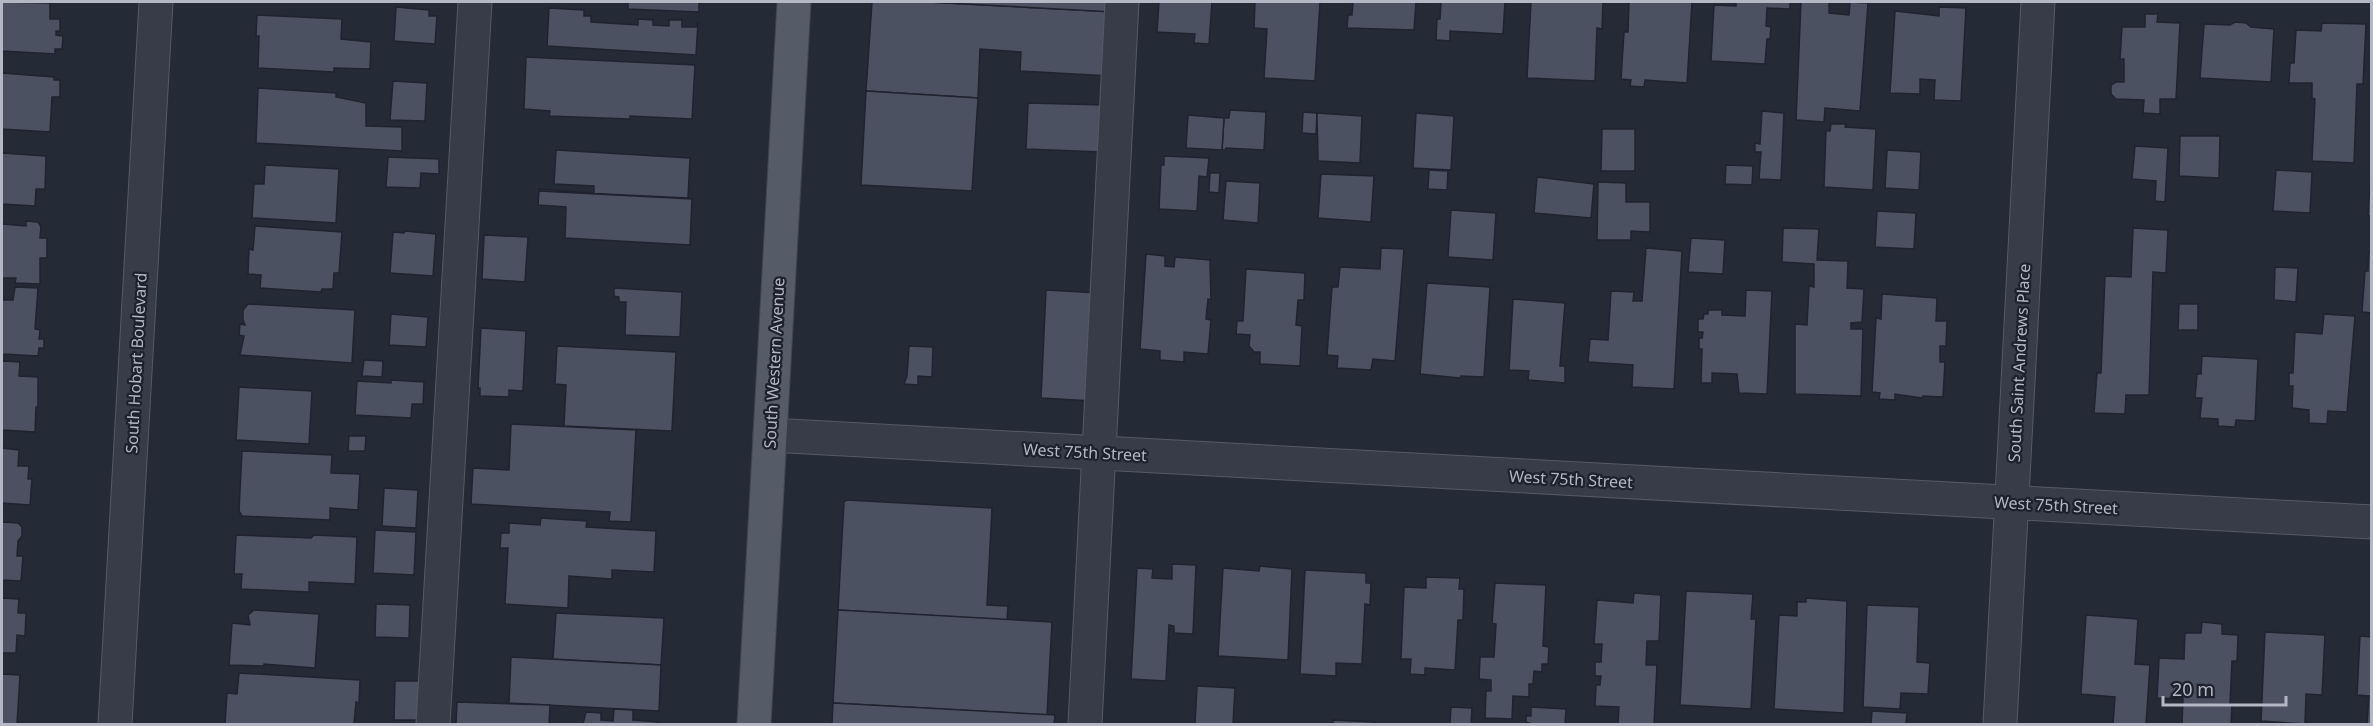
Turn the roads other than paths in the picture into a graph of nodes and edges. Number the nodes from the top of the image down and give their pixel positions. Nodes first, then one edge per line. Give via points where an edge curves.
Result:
1 (156, 2) edge
2 (475, 2) edge
3 (794, 2) edge
4 (1122, 2) edge
5 (2038, 2) edge
6 (770, 435) junction
7 (1100, 453) junction
8 (2012, 502) junction
9 (2372, 522) edge
10 (115, 724) edge
11 (434, 724) edge
12 (754, 724) edge
13 (1085, 724) edge
14 (2000, 724) edge

1 - 10 street, South Hobart Boulevard
2 - 11 street
3 - 6 main road, South Western Avenue
4 - 7 street
5 - 8 street, South Saint Andrews Place
6 - 7 street, West 75th Street
6 - 12 main road, South Western Avenue
7 - 8 street, West 75th Street
7 - 13 street
8 - 9 street, West 75th Street
8 - 14 street, South Saint Andrews Place

